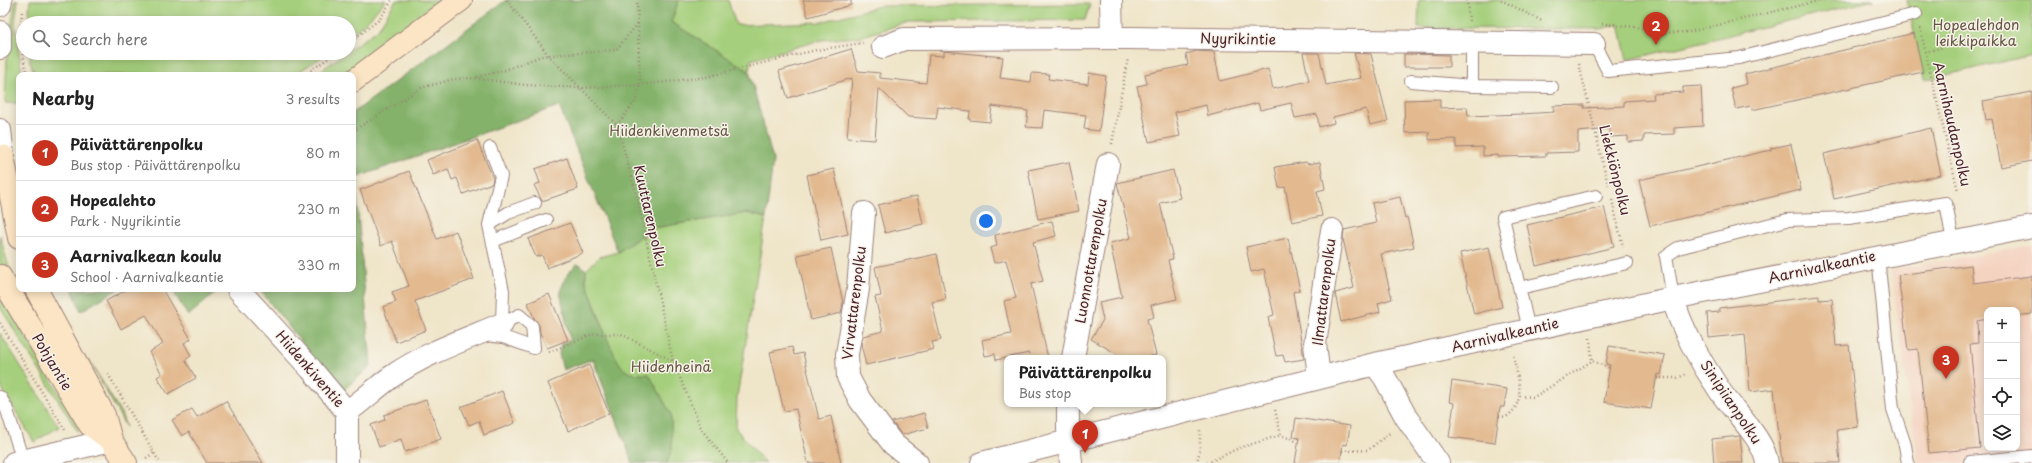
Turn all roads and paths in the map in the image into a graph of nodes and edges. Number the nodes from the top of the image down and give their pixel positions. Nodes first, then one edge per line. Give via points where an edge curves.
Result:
1 (1, 0) edge
2 (392, 0) edge
3 (461, 0) edge
4 (508, 0) edge
5 (637, 0) edge
6 (1111, 0) edge
7 (1501, 0) edge
8 (1822, 0) edge
9 (0, 5) edge
10 (1916, 14) joint
11 (639, 22) junction
12 (1540, 24) dead end
13 (0, 32) edge
14 (1588, 37) junction
15 (356, 38) edge
16 (1120, 38) junction
17 (1472, 42) junction
18 (883, 47) joint
19 (1944, 47) dead end
20 (0, 48) edge
21 (1925, 52) junction
22 (549, 56) junction
23 (326, 60) edge
24 (308, 72) edge
25 (475, 78) junction
26 (356, 79) edge
27 (1411, 81) dead end
28 (640, 85) junction
29 (1472, 86) junction
30 (1552, 87) dead end
31 (580, 88) junction
32 (617, 125) junction
33 (356, 129) edge
34 (0, 130) edge
35 (490, 148) dead end
36 (7, 156) edge
37 (1108, 164) joint
38 (9, 184) edge
39 (1608, 187) dead end
40 (1958, 192) dead end
41 (1610, 194) dead end
42 (1596, 196) dead end
43 (535, 203) dead end
44 (864, 213) dead end
45 (546, 220) dead end
46 (16, 222) edge
47 (489, 225) junction
48 (2032, 227) edge
49 (1332, 230) dead end
50 (493, 241) junction
51 (1953, 242) junction
52 (1878, 256) junction
53 (1627, 263) joint
54 (0, 276) edge
55 (1520, 288) junction
56 (38, 292) edge
57 (241, 292) edge
58 (1673, 298) junction
59 (0, 323) edge
60 (502, 324) junction
61 (1529, 330) junction
62 (1589, 332) dead end
63 (478, 334) junction
64 (534, 348) junction
65 (1512, 348) dead end
66 (1074, 355) edge
67 (673, 361) junction
68 (1592, 361) junction
69 (1702, 361) junction
70 (1376, 364) junction
71 (1610, 368) dead end
72 (107, 373) dead end
73 (1319, 377) junction
74 (1657, 378) dead end
75 (1520, 396) junction
76 (0, 397) edge
77 (1274, 406) dead end
78 (1068, 407) edge
79 (347, 412) junction
80 (1499, 416) dead end
81 (1406, 418) junction
82 (1200, 426) dead end
83 (1281, 435) junction
84 (111, 440) junction
85 (1069, 441) junction
86 (1298, 442) dead end
87 (77, 448) junction
88 (1342, 451) dead end
89 (2032, 456) edge
90 (47, 459) edge
91 (18, 462) edge
92 (1970, 462) edge
93 (126, 463) edge
94 (160, 463) edge
95 (347, 463) edge
96 (728, 463) edge
97 (917, 463) edge
98 (982, 463) edge
99 (1071, 463) edge
100 (1197, 463) edge
101 (1207, 463) edge
102 (1438, 463) edge
103 (1767, 463) edge
104 (1908, 463) edge

1 - 9 street
2 - 15 path via 380,19
3 - 26 main road
4 - 22 path, Kuuttarenpolku
5 - 11 path
6 - 16 street
7 - 12 path via 1547,24
8 - 14 path via 1689,32 1665,32 1623,25
10 - 14 lane via 1739,58 1608,71
10 - 21 path, Aarnihaudanpolku
11 - 22 path via 616,50
11 - 28 path
13 - 20 street
14 - 17 street, Nyyrikintie
14 - 39 path, Liekkiönpolku
16 - 17 street, Nyyrikintie
16 - 18 street, Nyyrikintie via 904,39
16 - 37 path via 1128,57
17 - 29 lane
18 - 28 path via 864,42 816,50 706,77
19 - 21 path
21 - 40 path, Aarnihaudanpolku
22 - 25 path via 541,56
22 - 31 path, Kuuttarenpolku
23 - 24 path
25 - 31 path via 525,85
25 - 33 path via 454,79 421,88
27 - 29 lane
28 - 31 path
28 - 32 path via 635,102
29 - 30 lane
31 - 32 path, Kuuttarenpolku
32 - 67 path, Kuuttarenpolku via 635,189
34 - 36 street
35 - 47 lane via 501,176
36 - 38 main road
37 - 66 street, Luonnottarenpolku
38 - 46 main road
41 - 53 path, Liekkiönpolku
42 - 55 lane via 1504,217
43 - 47 lane via 508,213
44 - 97 street, Virvattarenpolku via 858,289 847,354 848,377 860,400 893,444
45 - 50 lane
47 - 50 lane
48 - 51 street, Aarnivalkeantie
49 - 73 street, Ilmattarenpolku via 1315,344
50 - 60 lane via 503,291
51 - 52 street, Aarnivalkeantie
51 - 58 lane via 1946,203 1849,218 1787,220 1678,248 1666,256
52 - 58 street, Aarnivalkeantie
52 - 104 lane via 1892,410 1905,445
53 - 55 lane
54 - 84 main road, Pohjantie via 90,425
55 - 61 lane
56 - 84 main road, Pohjantie via 104,415
57 - 79 street, Hiidenkiventie
58 - 61 street, Aarnivalkeantie
58 - 69 street, Sinipiianpolku via 1676,310
59 - 87 path
60 - 63 street
60 - 64 lane via 519,315 532,326
61 - 70 street, Aarnivalkeantie
62 - 68 path
63 - 64 lane via 503,337
63 - 79 street via 451,343 391,377
64 - 67 path via 550,352 592,334 621,334
65 - 75 path
67 - 96 path, Kuuttarenpolku via 702,430
68 - 71 path
68 - 75 path via 1534,397
69 - 74 path via 1690,374 1677,378
69 - 103 street, Sinipiianpolku via 1720,391 1761,446
70 - 73 street, Aarnivalkeantie
70 - 81 street
72 - 94 path
73 - 85 street, Aarnivalkeantie
75 - 80 path via 1515,410 1506,417
76 - 91 lane via 6,408
77 - 83 path
78 - 85 street
79 - 95 street, Hiidenkiventie
81 - 88 path via 1368,450
81 - 102 street
82 - 100 path
83 - 86 path
83 - 101 path via 1239,448
84 - 87 street
84 - 93 main road, Pohjantie
85 - 98 street, Aarnivalkeantie
85 - 99 street
87 - 90 street
89 - 92 lane
90 - 91 street

